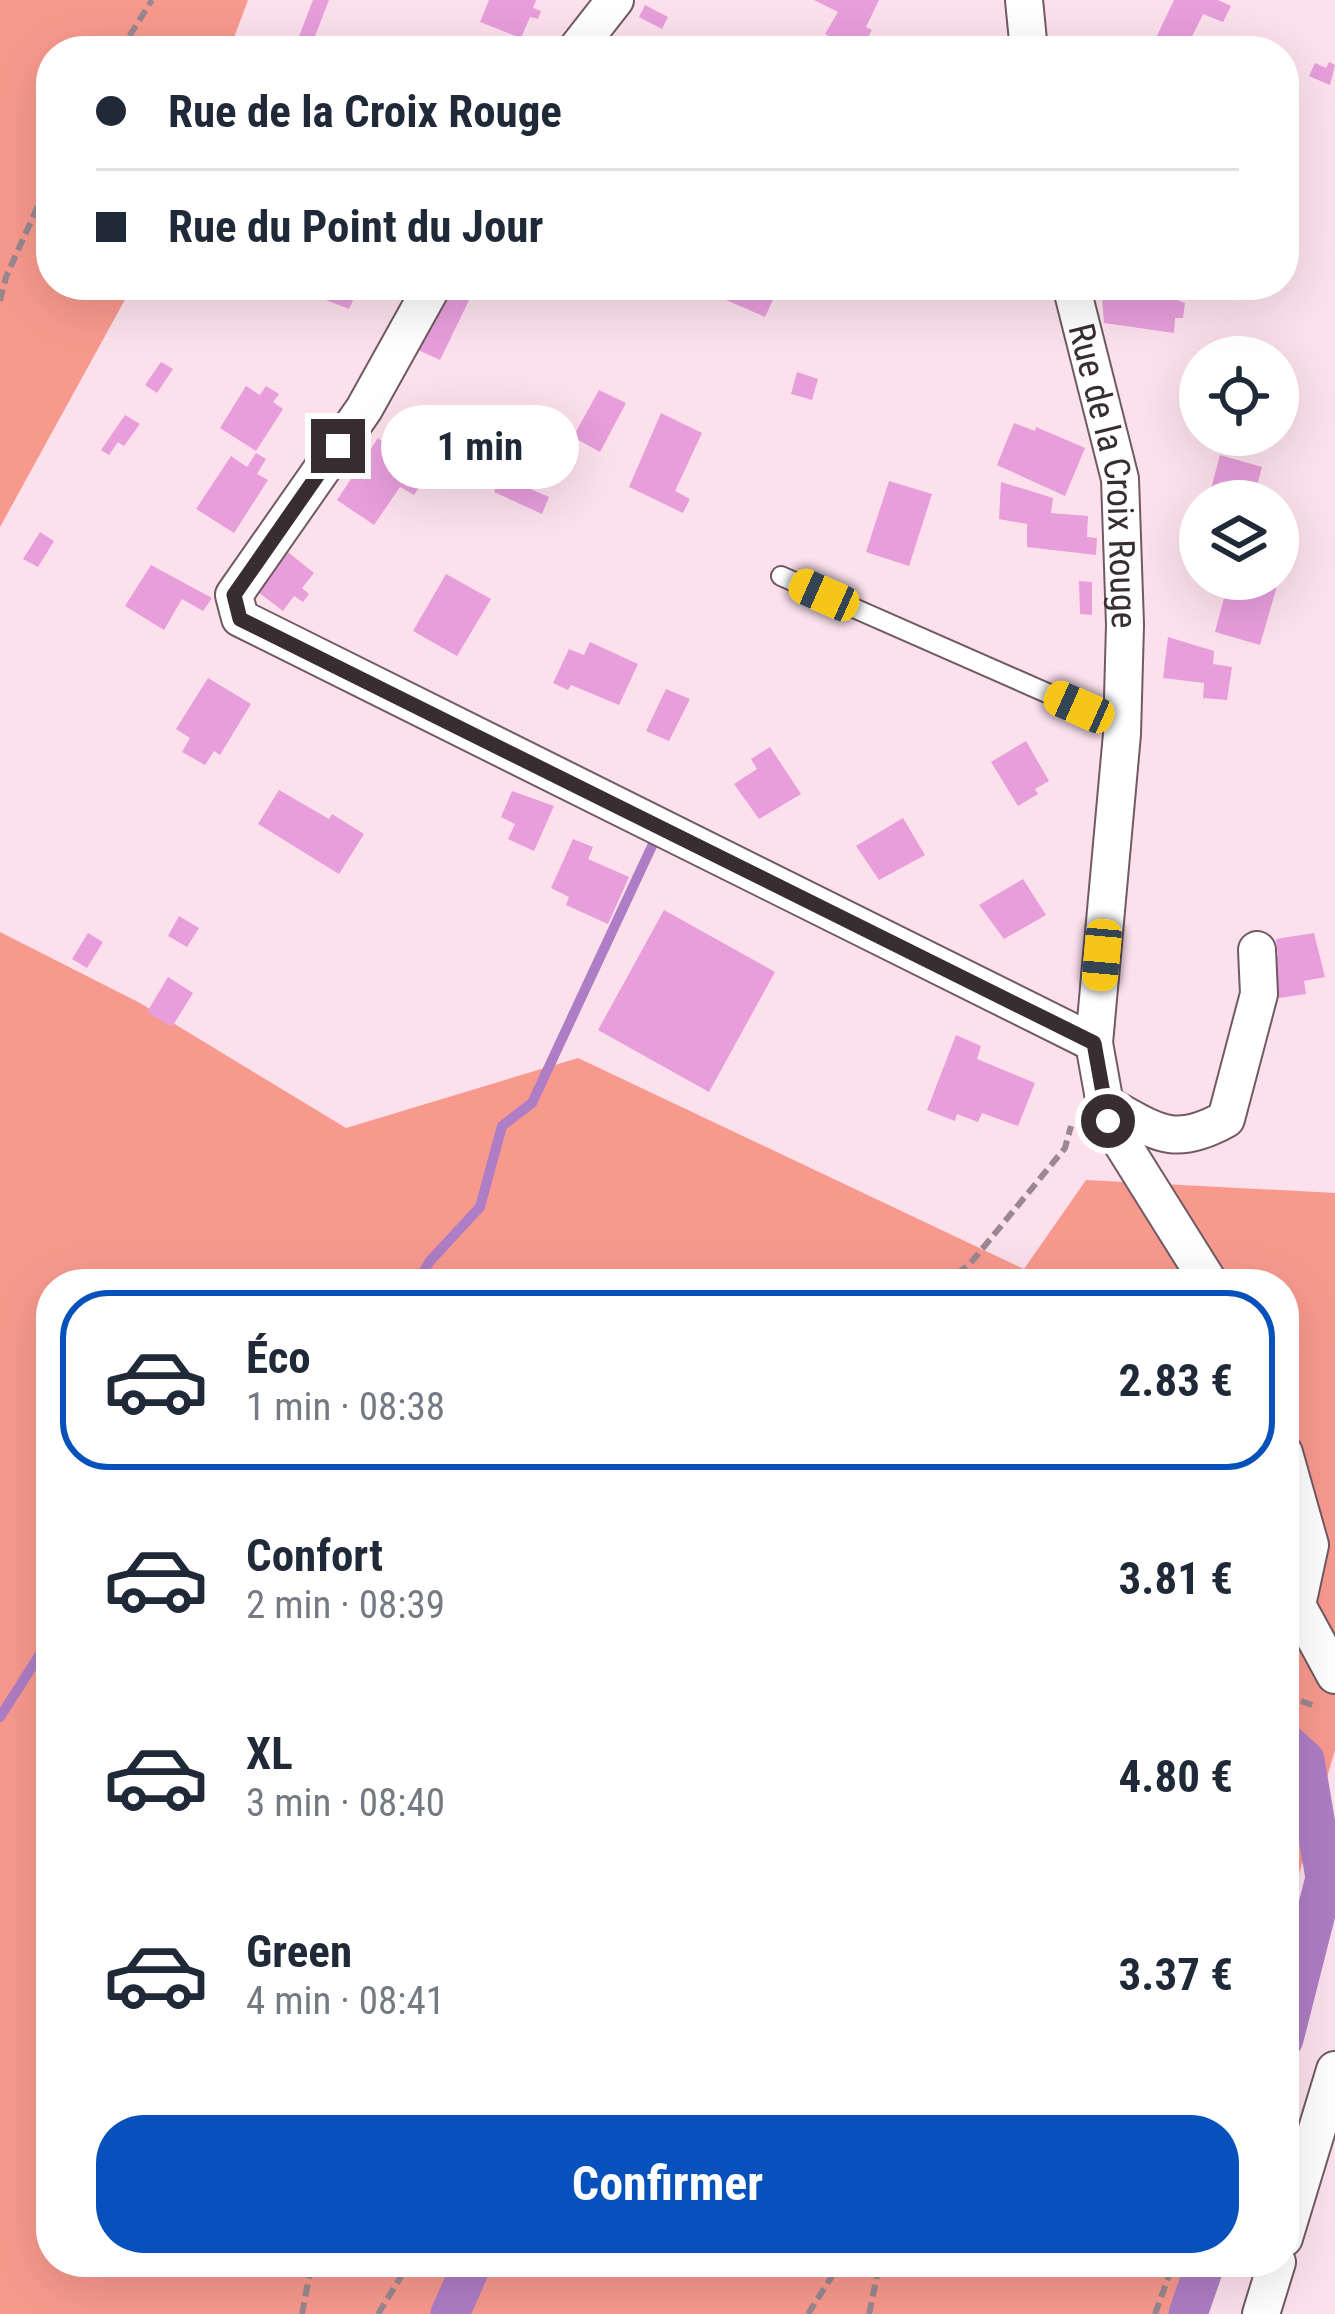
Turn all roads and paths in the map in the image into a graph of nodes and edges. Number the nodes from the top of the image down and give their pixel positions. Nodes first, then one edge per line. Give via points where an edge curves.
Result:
1 (152, 0) edge
2 (615, 0) edge
3 (1024, 0) edge
4 (129, 36) edge
5 (586, 36) edge
6 (1027, 36) edge
7 (36, 211) edge
8 (425, 300) edge
9 (1075, 300) edge
10 (0, 301) edge
11 (781, 576) dead end
12 (1122, 726) junction
13 (1257, 950) dead end
14 (1094, 1043) junction
15 (1105, 1104) junction
16 (1071, 1126) dead end
17 (963, 1269) edge
18 (1201, 1269) edge
19 (1299, 1506) edge
20 (1299, 1596) edge
21 (1299, 1609) edge
22 (1335, 1675) edge
23 (1335, 2070) edge
24 (1299, 2189) edge
25 (309, 2277) edge
26 (401, 2277) edge
27 (831, 2277) edge
28 (877, 2277) edge
29 (1169, 2277) edge
30 (1272, 2277) edge
31 (302, 2314) edge
32 (378, 2314) edge
33 (808, 2314) edge
34 (869, 2314) edge
35 (1155, 2314) edge
36 (1261, 2314) edge

1 - 4 path
2 - 5 street
3 - 6 street
7 - 10 path
8 - 14 street via 364,409 234,595 240,619
9 - 12 street, Rue de la Croix Rouge via 1120,479
11 - 12 lane
12 - 14 street, Rue de la Croix Rouge
13 - 15 street via 1259,994 1226,1119 1196,1136 1160,1134
14 - 15 street, Rue de la Croix Rouge
15 - 18 street, Rue de la Croix Rouge
16 - 17 path via 1065,1148
19 - 20 street via 1310,1545
21 - 22 street
23 - 24 street
25 - 31 path
26 - 32 path
27 - 33 path
28 - 34 path
29 - 35 path
30 - 36 street

